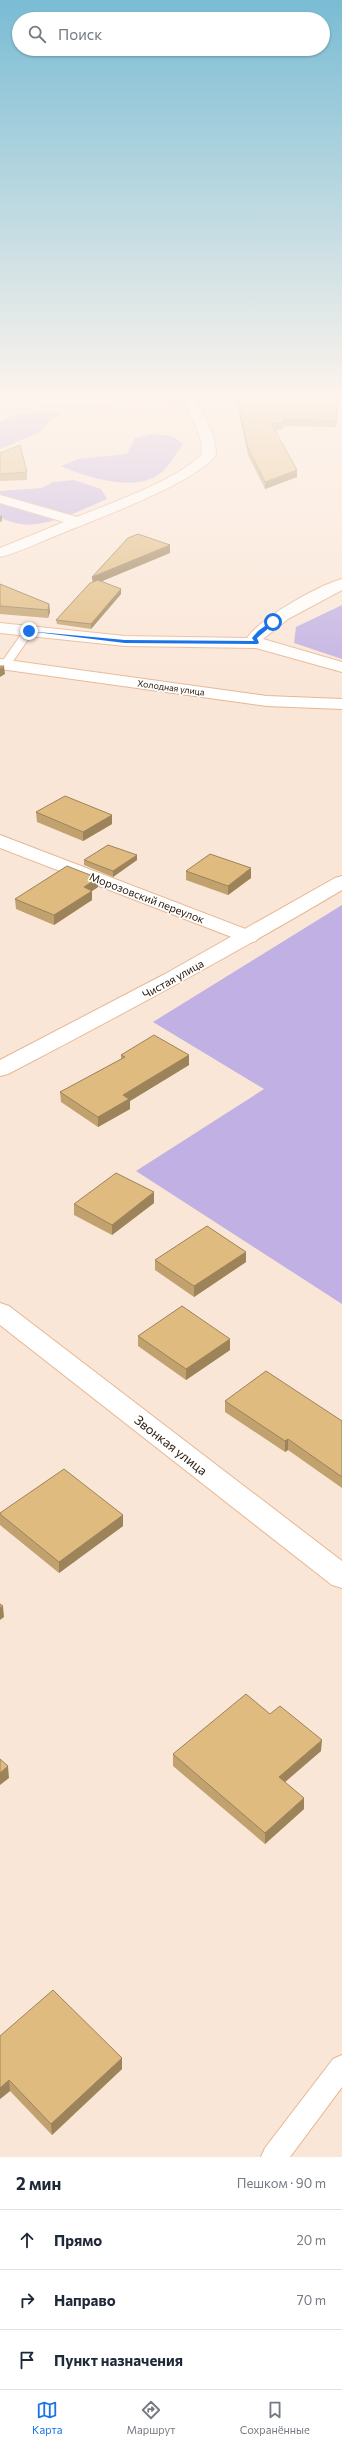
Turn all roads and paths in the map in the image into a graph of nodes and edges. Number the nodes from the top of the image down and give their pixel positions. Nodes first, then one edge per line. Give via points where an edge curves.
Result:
1 (142, 494) edge
2 (0, 499) edge
3 (78, 522) junction
4 (0, 553) edge
5 (342, 584) edge
6 (0, 628) edge
7 (29, 631) junction
8 (257, 643) junction
9 (3, 664) edge
10 (342, 667) edge
11 (342, 704) edge
12 (0, 841) edge
13 (342, 882) edge
14 (249, 937) junction
15 (0, 1069) edge
16 (0, 1312) edge
17 (342, 1577) edge
18 (342, 2068) edge
19 (274, 2157) edge

1 - 3 street
2 - 3 street
3 - 4 street
5 - 8 street via 273,622 259,632 255,638
6 - 7 street
7 - 8 street via 125,642
7 - 9 lane
8 - 10 street
9 - 11 street, Холодная улица via 267,701
12 - 14 street, Морозовский переулок
13 - 14 street, Чистая улица
14 - 15 street, Чистая улица via 134,1001
16 - 17 street, Звонкая улица
18 - 19 lane

